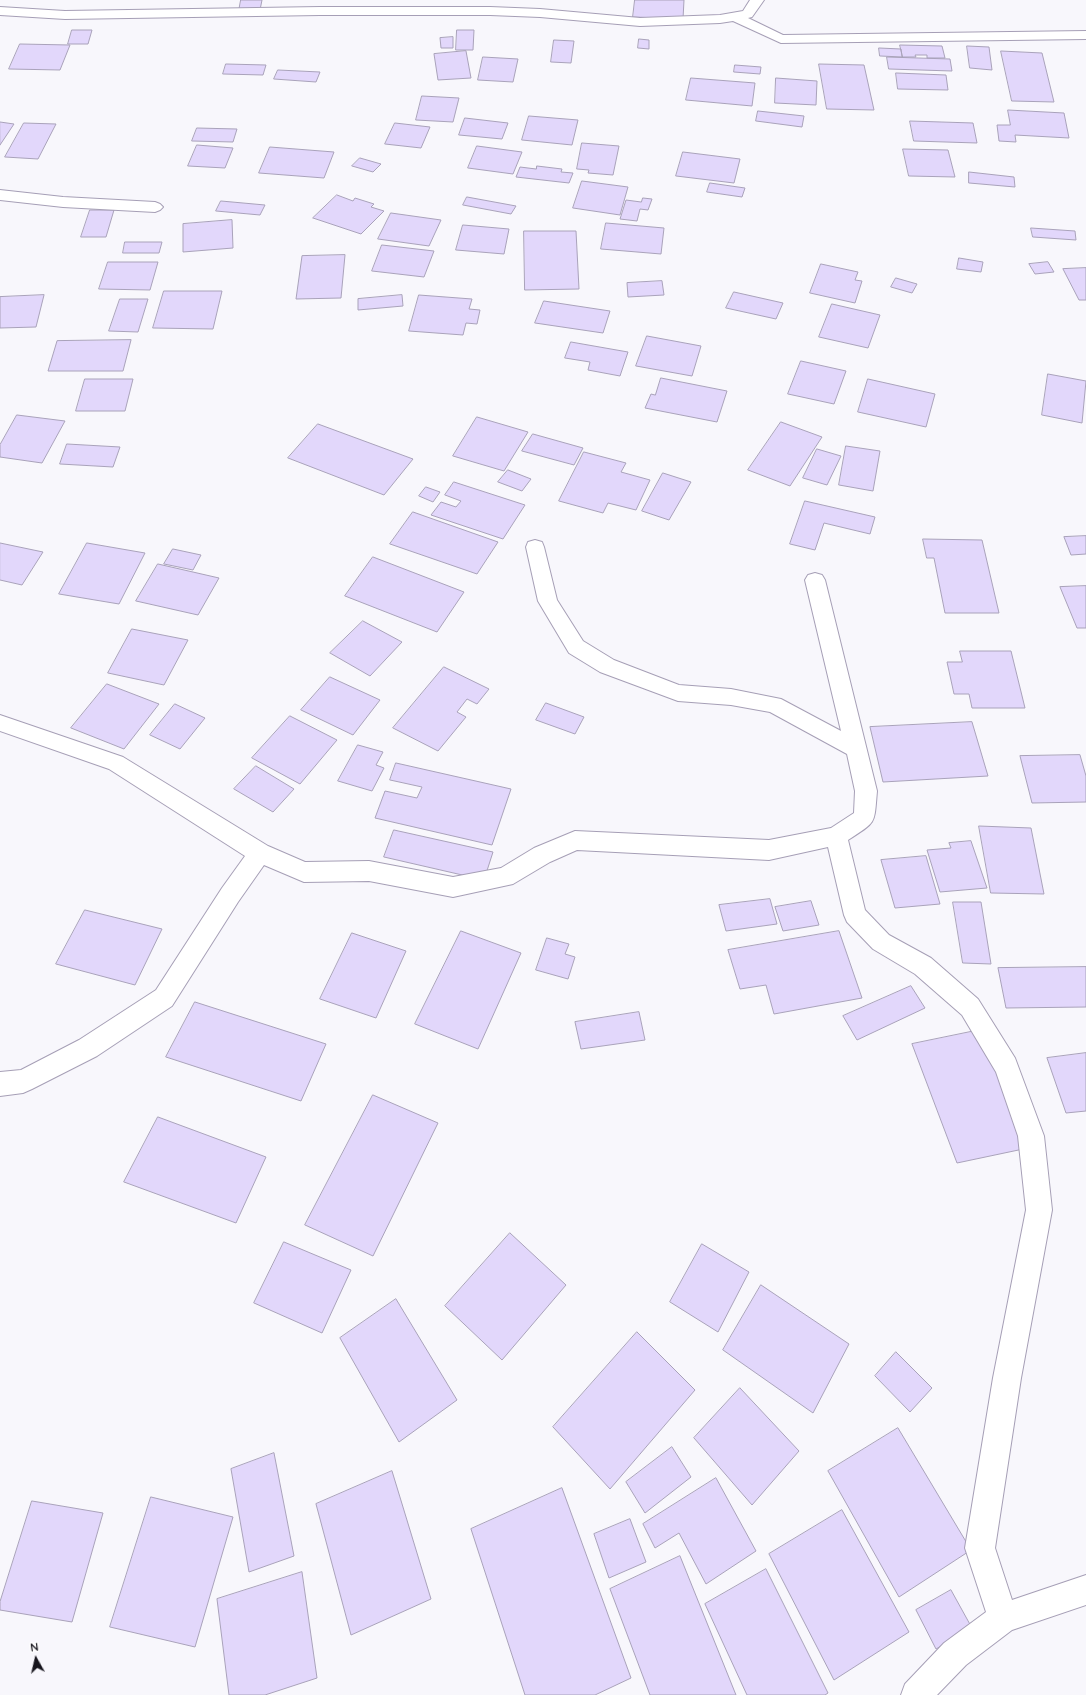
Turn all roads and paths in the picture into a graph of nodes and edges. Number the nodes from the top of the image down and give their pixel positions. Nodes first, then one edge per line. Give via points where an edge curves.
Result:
1 (757, 0) edge
2 (0, 11) edge
3 (734, 16) junction
4 (1086, 35) edge
5 (0, 195) edge
6 (155, 207) dead end
7 (535, 547) dead end
8 (815, 580) dead end
9 (0, 723) edge
10 (856, 749) junction
11 (836, 836) junction
12 (260, 853) junction
13 (0, 1084) edge
14 (1086, 1590) edge
15 (1003, 1618) junction
16 (916, 1695) edge

1 - 3 street via 747,14
2 - 3 street via 65,15 490,11 640,22 720,19
3 - 4 street via 782,39
5 - 6 street via 63,202
7 - 10 street via 548,601 576,647 607,666 678,693 731,697 774,705
8 - 10 street
9 - 12 street via 116,763
10 - 11 street via 866,791 864,818
11 - 12 street via 769,850 575,840 542,855 505,877 453,887 369,871 304,872
11 - 15 street via 855,916 881,942 923,966 970,1007 1006,1066 1032,1136 1039,1210 1007,1378 980,1548
12 - 13 street via 164,998 88,1048 23,1081
14 - 15 street
15 - 16 street via 954,1654

